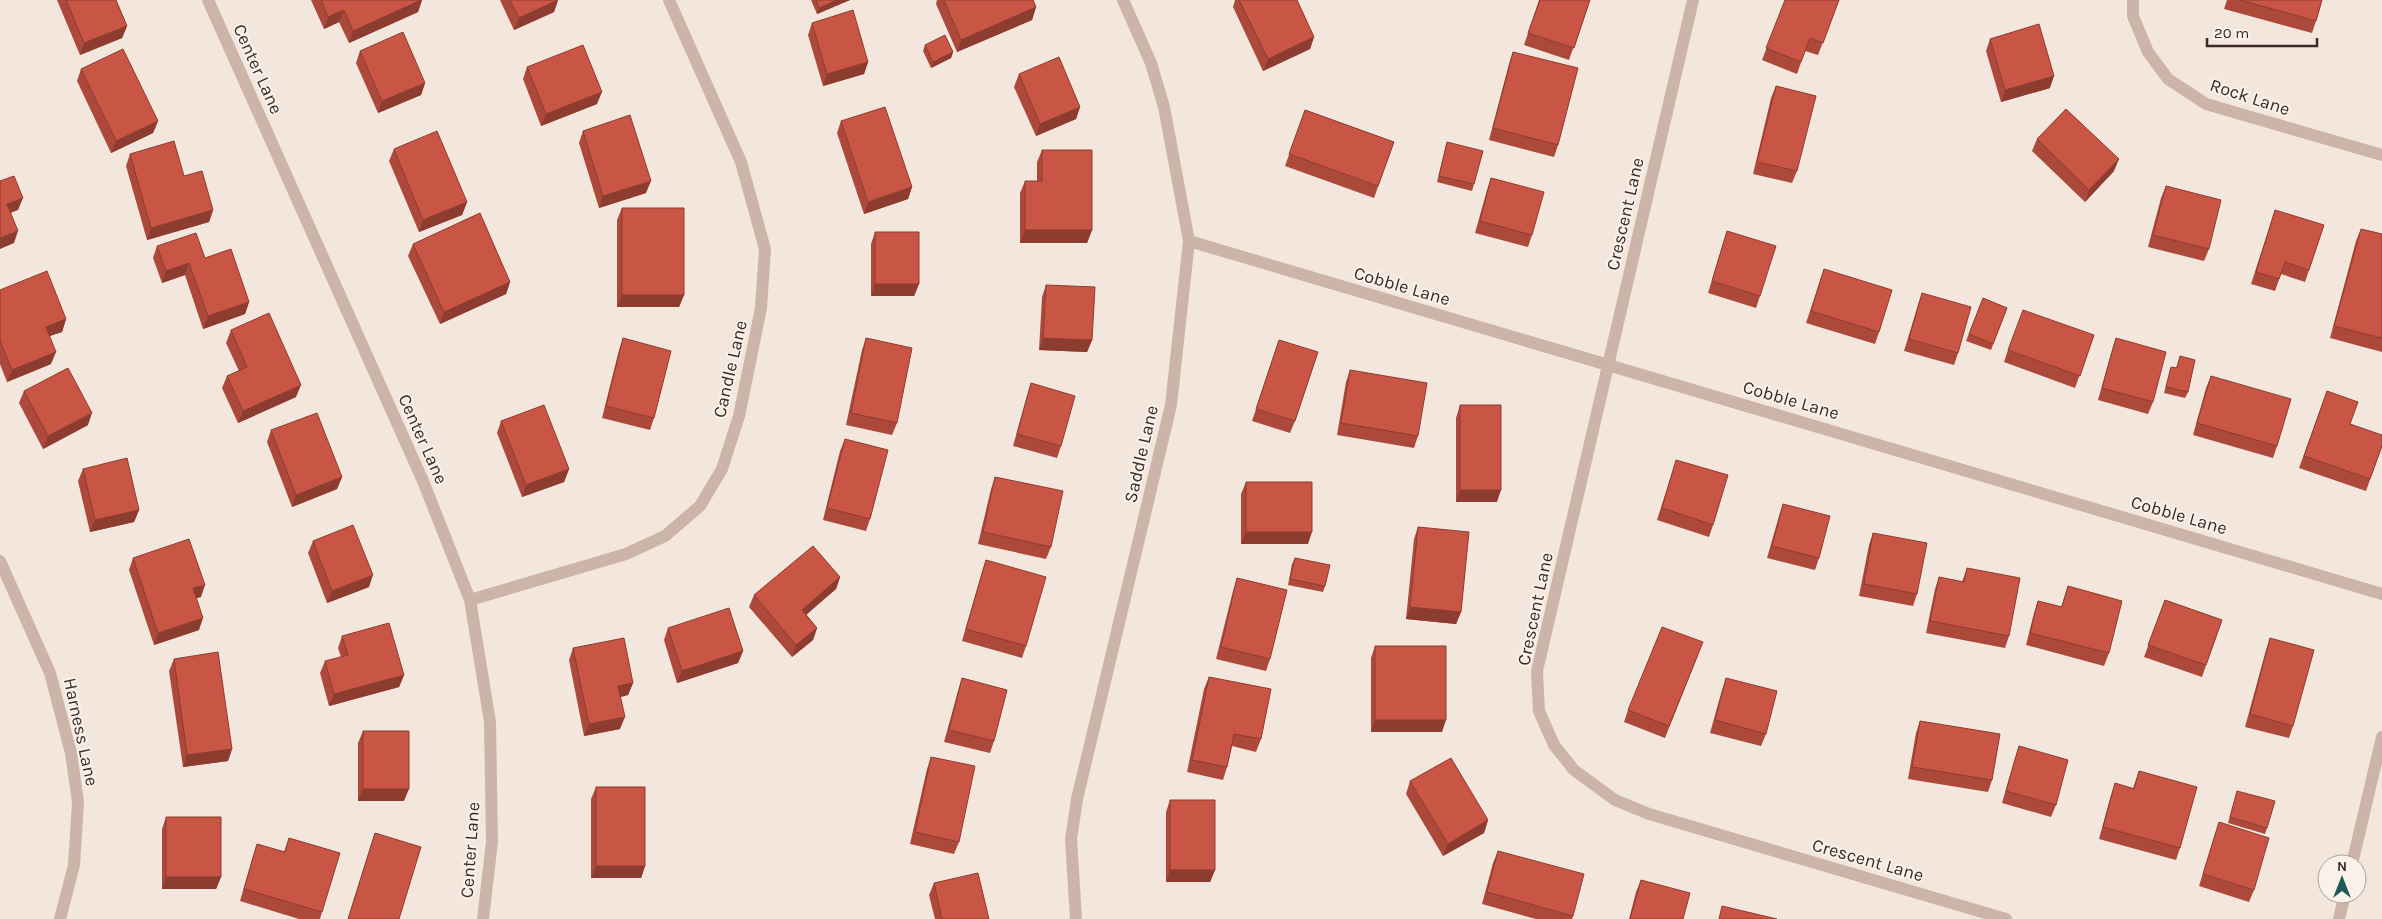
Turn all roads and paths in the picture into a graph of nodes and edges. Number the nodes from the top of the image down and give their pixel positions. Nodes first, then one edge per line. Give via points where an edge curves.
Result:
1 (208, 0) edge
2 (668, 0) edge
3 (1123, 0) edge
4 (1693, 0) edge
5 (2133, 0) edge
6 (2382, 155) edge
7 (1190, 241) junction
8 (1608, 364) junction
9 (0, 561) edge
10 (2382, 594) edge
11 (470, 600) junction
12 (2382, 737) edge
13 (2354, 854) edge
14 (2343, 904) edge
15 (60, 919) edge
16 (483, 919) edge
17 (1076, 919) edge
18 (2006, 919) edge
19 (2339, 919) edge

1 - 11 street, Center Lane via 423,481
2 - 11 street, Candle Lane via 740,162 765,249 761,308 739,416 722,469 700,506 665,536 626,554
3 - 7 street, Saddle Lane via 1151,63 1164,107
4 - 8 street, Crescent Lane
5 - 6 street, Rock Lane via 2133,16 2148,52 2168,79 2206,104
7 - 8 street, Cobble Lane
7 - 17 street, Saddle Lane via 1171,405 1077,799 1071,839
8 - 10 street, Cobble Lane
8 - 18 street, Crescent Lane via 1537,671 1539,711 1554,745 1574,770 1615,800 1649,814
9 - 15 street, Harness Lane via 50,673 71,753 78,802 74,866
11 - 16 street, Center Lane via 490,722 492,842
12 - 13 street
14 - 19 street

